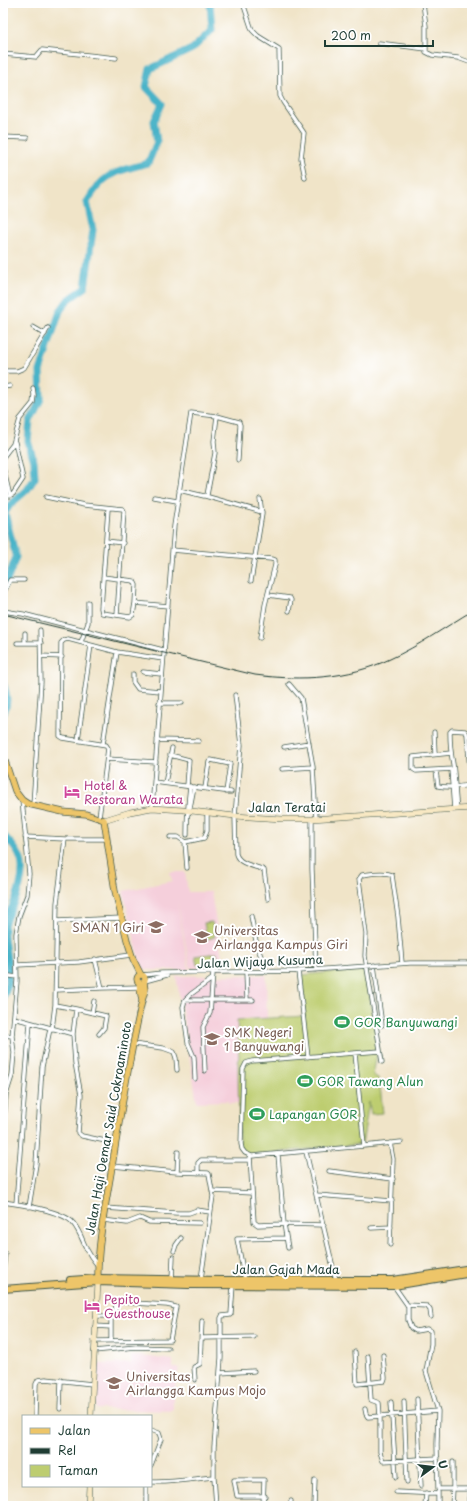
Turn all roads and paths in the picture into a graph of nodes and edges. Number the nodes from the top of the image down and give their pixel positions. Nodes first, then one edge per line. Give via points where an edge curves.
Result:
1 (243, 3) edge
2 (423, 3) edge
3 (379, 43) dead end
4 (426, 49) junction
5 (3, 54) edge
6 (116, 58) dead end
7 (472, 63) edge
8 (3, 137) edge
9 (28, 138) dead end
10 (305, 178) dead end
11 (33, 327) dead end
12 (48, 328) dead end
13 (45, 334) junction
14 (3, 370) edge
15 (10, 386) dead end
16 (3, 387) edge
17 (33, 388) dead end
18 (217, 416) junction
19 (14, 441) junction
20 (3, 457) edge
21 (238, 460) dead end
22 (3, 467) edge
23 (179, 490) junction
24 (10, 496) junction
25 (204, 496) junction
26 (46, 497) dead end
27 (154, 497) dead end
28 (3, 498) edge
29 (260, 499) dead end
30 (177, 501) junction
31 (108, 509) junction
32 (262, 512) junction
33 (106, 540) junction
34 (122, 543) junction
35 (172, 550) junction
36 (255, 557) junction
37 (103, 577) junction
38 (120, 579) junction
39 (24, 580) dead end
40 (251, 580) dead end
41 (3, 594) edge
42 (268, 595) junction
43 (88, 602) dead end
44 (135, 603) junction
45 (168, 606) junction
46 (3, 611) edge
47 (289, 611) dead end
48 (117, 615) junction
49 (40, 630) dead end
50 (85, 631) junction
51 (25, 633) dead end
52 (260, 638) dead end
53 (81, 642) junction
54 (17, 643) dead end
55 (25, 643) junction
56 (40, 643) junction
57 (91, 645) junction
58 (164, 650) junction
59 (117, 652) junction
60 (41, 656) junction
61 (62, 657) junction
62 (163, 659) junction
63 (142, 672) dead end
64 (133, 674) dead end
65 (161, 674) junction
66 (289, 684) dead end
67 (160, 691) junction
68 (235, 695) dead end
69 (159, 703) junction
70 (182, 703) dead end
71 (434, 732) dead end
72 (78, 740) junction
73 (157, 740) junction
74 (199, 741) dead end
75 (309, 743) junction
76 (103, 744) junction
77 (284, 747) dead end
78 (172, 748) dead end
79 (451, 753) junction
80 (435, 754) junction
81 (3, 755) edge
82 (170, 755) junction
83 (106, 759) junction
84 (156, 762) junction
85 (313, 767) junction
86 (282, 769) dead end
87 (452, 770) junction
88 (436, 771) junction
89 (154, 782) junction
90 (165, 783) junction
91 (190, 786) junction
92 (453, 786) junction
93 (205, 788) junction
94 (226, 792) junction
95 (231, 792) dead end
96 (22, 800) junction
97 (32, 805) junction
98 (152, 808) junction
99 (472, 808) edge
100 (455, 809) junction
101 (188, 812) junction
102 (206, 813) junction
103 (235, 816) junction
104 (314, 818) junction
105 (101, 819) junction
106 (187, 835) dead end
107 (25, 837) junction
108 (170, 837) dead end
109 (65, 839) junction
110 (106, 839) junction
111 (185, 842) junction
112 (187, 868) dead end
113 (268, 899) dead end
114 (251, 916) dead end
115 (122, 918) junction
116 (57, 921) junction
117 (132, 957) junction
118 (94, 959) junction
119 (57, 963) junction
120 (402, 963) junction
121 (472, 963) edge
122 (17, 965) junction
123 (374, 965) junction
124 (368, 966) junction
125 (316, 970) junction
126 (298, 971) junction
127 (246, 972) junction
128 (267, 972) junction
129 (213, 973) junction
130 (168, 974) junction
131 (4, 975) edge
132 (15, 977) junction
133 (212, 979) junction
134 (141, 980) junction
135 (102, 988) junction
136 (56, 990) junction
137 (185, 1000) junction
138 (211, 1000) junction
139 (247, 1000) junction
140 (253, 1000) dead end
141 (94, 1001) dead end
142 (56, 1006) junction
143 (76, 1009) junction
144 (92, 1013) junction
145 (14, 1018) junction
146 (30, 1023) junction
147 (382, 1025) dead end
148 (51, 1029) junction
149 (73, 1034) junction
150 (99, 1034) dead end
151 (3, 1035) edge
152 (12, 1036) junction
153 (133, 1044) junction
154 (380, 1051) junction
155 (356, 1053) junction
156 (308, 1056) junction
157 (382, 1062) dead end
158 (177, 1070) dead end
159 (205, 1071) dead end
160 (195, 1079) dead end
161 (3, 1133) edge
162 (401, 1142) dead end
163 (115, 1143) junction
164 (390, 1143) junction
165 (364, 1146) junction
166 (178, 1152) dead end
167 (306, 1152) junction
168 (278, 1154) junction
169 (250, 1158) junction
170 (112, 1166) junction
171 (329, 1171) dead end
172 (177, 1172) junction
173 (198, 1173) junction
174 (393, 1179) junction
175 (212, 1191) junction
176 (252, 1193) junction
177 (317, 1195) junction
178 (392, 1201) junction
179 (3, 1202) edge
180 (16, 1204) junction
181 (29, 1207) junction
182 (105, 1208) junction
183 (210, 1212) junction
184 (103, 1220) junction
185 (200, 1223) dead end
186 (284, 1224) junction
187 (324, 1225) junction
188 (371, 1228) dead end
189 (391, 1228) junction
190 (181, 1238) dead end
191 (286, 1238) junction
192 (390, 1245) dead end
193 (288, 1248) dead end
194 (3, 1250) edge
195 (174, 1251) dead end
196 (173, 1257) dead end
197 (98, 1266) junction
198 (472, 1268) edge
199 (3, 1272) edge
200 (472, 1272) edge
201 (98, 1280) junction
202 (201, 1280) junction
203 (245, 1280) junction
204 (172, 1282) junction
205 (214, 1282) junction
206 (337, 1283) junction
207 (3, 1285) edge
208 (30, 1285) junction
209 (233, 1285) junction
210 (394, 1286) junction
211 (3, 1289) edge
212 (407, 1305) junction
213 (96, 1316) junction
214 (111, 1316) junction
215 (431, 1317) dead end
216 (202, 1321) dead end
217 (95, 1326) junction
218 (111, 1327) junction
219 (202, 1338) junction
220 (221, 1338) junction
221 (254, 1338) dead end
222 (111, 1340) junction
223 (94, 1341) junction
224 (168, 1348) dead end
225 (94, 1350) junction
226 (355, 1352) dead end
227 (383, 1355) dead end
228 (368, 1356) dead end
229 (254, 1371) dead end
230 (220, 1373) junction
231 (62, 1380) junction
232 (195, 1380) dead end
233 (370, 1383) junction
234 (92, 1384) junction
235 (417, 1399) dead end
236 (404, 1401) dead end
237 (390, 1402) dead end
238 (60, 1409) dead end
239 (365, 1409) dead end
240 (438, 1411) junction
241 (418, 1414) junction
242 (35, 1415) edge
243 (91, 1415) edge
244 (404, 1415) junction
245 (380, 1416) junction
246 (391, 1416) junction
247 (152, 1430) edge
248 (438, 1458) junction
249 (420, 1459) junction
250 (406, 1460) junction
251 (394, 1461) junction
252 (152, 1462) edge
253 (453, 1462) dead end
254 (214, 1477) junction
255 (396, 1477) dead end
256 (315, 1480) dead end
257 (152, 1482) edge
258 (407, 1482) dead end
259 (421, 1486) dead end
260 (89, 1487) edge
261 (146, 1487) edge
262 (453, 1489) junction
263 (470, 1489) edge
264 (438, 1491) junction
265 (396, 1492) dead end
266 (426, 1493) junction
267 (264, 1496) junction
268 (88, 1506) edge
269 (146, 1506) edge
270 (216, 1506) edge
271 (263, 1506) edge
272 (314, 1506) edge
273 (425, 1506) edge
274 (438, 1506) edge
275 (452, 1506) edge
276 (469, 1506) edge

1 - 10 street via 252,30 279,49 280,96 304,133 301,158
2 - 4 street
3 - 4 street
4 - 7 street via 432,55 458,58
5 - 6 street via 36,57 42,50
8 - 9 street
11 - 13 street
12 - 13 street
13 - 14 street via 22,370
15 - 16 street
17 - 19 street via 33,403 20,419
18 - 21 street via 240,423
18 - 23 street via 191,414
18 - 25 street via 215,453 208,493
19 - 20 street
19 - 24 street via 23,478
22 - 24 street
23 - 25 street
23 - 30 street
24 - 28 street
25 - 32 street
26 - 31 street
27 - 30 street
29 - 32 street
30 - 35 street
31 - 33 street
31 - 34 street via 123,509
32 - 36 street
33 - 34 street
33 - 37 street
34 - 38 street
35 - 36 street
35 - 45 street
36 - 40 street
36 - 42 street via 275,560
37 - 38 street
37 - 48 street via 101,612
38 - 44 street via 134,581
38 - 48 street
39 - 41 street via 10,580
42 - 47 street via 290,598
42 - 52 street
43 - 50 street via 89,616
44 - 45 street
44 - 48 street via 133,615
45 - 58 street
46 - 50 street
49 - 56 street
50 - 53 street
50 - 58 street
51 - 55 street
53 - 57 street
53 - 61 street via 64,640
54 - 55 street
55 - 56 street
56 - 60 street
57 - 59 street
57 - 72 street
58 - 62 street
59 - 62 street
59 - 76 street
60 - 61 street
60 - 97 street
61 - 72 street via 60,736
62 - 65 street
63 - 65 street
64 - 67 street via 138,689
65 - 67 street
66 - 75 street via 301,698
67 - 69 street
68 - 103 street via 241,745
69 - 70 street
69 - 73 street
71 - 80 street
72 - 76 street
73 - 74 street
73 - 84 street
75 - 77 street
75 - 85 street
76 - 83 street via 108,748
78 - 82 street
79 - 80 street
79 - 87 street
79 - 92 street via 450,732 465,731 471,784
80 - 88 street via 415,756 412,760 414,771
81 - 96 main road via 12,784
82 - 90 street
82 - 91 street via 189,760
83 - 84 street
83 - 105 street
84 - 89 street
85 - 86 street
85 - 104 street
87 - 88 street
87 - 92 street
88 - 92 street via 438,786
89 - 90 street
89 - 98 street
90 - 91 street
91 - 93 street
91 - 101 street
92 - 100 street
93 - 94 street
93 - 94 street via 210,762 218,761 230,764
94 - 95 street
96 - 97 main road
96 - 107 street
97 - 105 main road
98 - 101 street, Jalan Teratai
98 - 105 street, Jalan Teratai
99 - 100 street, Jalan Teratai
100 - 104 street, Jalan Teratai
101 - 102 street, Jalan Teratai
101 - 106 street
102 - 103 street, Jalan Teratai
102 - 111 street via 206,836
103 - 104 street, Jalan Teratai
103 - 113 street via 237,857 264,870
104 - 125 street via 312,869
105 - 110 main road, Jalan Haji Oemar Said Cokroaminoto
107 - 109 street
107 - 122 street via 29,886 16,929
108 - 111 street via 178,837
109 - 110 street
109 - 116 street
110 - 115 main road, Jalan Haji Oemar Said Cokroaminoto
111 - 112 street
114 - 128 street via 257,946
115 - 116 street
115 - 117 main road, Jalan Haji Oemar Said Cokroaminoto
116 - 119 street
117 - 118 street
117 - 134 main road, Jalan Haji Oemar Said Cokroaminoto
118 - 119 street
118 - 135 street
119 - 122 street
119 - 136 street
120 - 121 street, Jalan Wijaya Kusuma
120 - 123 street, Jalan Wijaya Kusuma
120 - 124 street via 392,875 385,873 363,875 359,879
122 - 132 street
123 - 124 street, Jalan Wijaya Kusuma
123 - 147 street
124 - 125 street, Jalan Wijaya Kusuma
124 - 154 street
125 - 126 street, Jalan Wijaya Kusuma
126 - 128 street, Jalan Wijaya Kusuma
126 - 156 street
127 - 128 street, Jalan Wijaya Kusuma
127 - 129 street, Jalan Wijaya Kusuma
127 - 139 street
129 - 130 street, Jalan Wijaya Kusuma
129 - 133 street
130 - 134 street
130 - 134 street, Jalan Wijaya Kusuma via 162,973
131 - 132 street
132 - 145 street
133 - 137 street
133 - 138 street
134 - 135 street
134 - 153 main road, Jalan Haji Oemar Said Cokroaminoto via 142,1001
135 - 136 street
136 - 142 street
137 - 138 street
137 - 160 street via 183,1007 188,1043 194,1058
138 - 139 street
138 - 159 street via 210,1013 203,1028
139 - 140 street
141 - 144 street
142 - 143 street
142 - 148 street
143 - 144 street
143 - 149 street
144 - 150 street via 106,1016 104,1028
145 - 146 street
145 - 152 street
146 - 148 street
146 - 180 street
148 - 149 street
148 - 181 street via 42,1067 36,1164
149 - 163 street via 81,1095 78,1133
151 - 152 street
152 - 161 street via 12,1076 6,1096
153 - 158 street via 174,1052
153 - 163 main road, Jalan Haji Oemar Said Cokroaminoto
154 - 155 street
154 - 157 street
155 - 156 street
155 - 165 street
156 - 169 street via 252,1061 244,1065 241,1144
162 - 164 street
163 - 170 main road, Jalan Haji Oemar Said Cokroaminoto
164 - 165 street
164 - 174 street
165 - 167 street
166 - 172 street
167 - 168 street
167 - 177 street
168 - 169 street
168 - 186 street
169 - 173 street via 201,1160 198,1163
169 - 176 street
170 - 172 street
170 - 182 main road, Jalan Haji Oemar Said Cokroaminoto
171 - 174 street
172 - 173 street
173 - 175 street via 209,1174
174 - 178 street
175 - 176 street
175 - 183 street
176 - 186 street via 255,1224
177 - 178 street
177 - 187 street
178 - 189 street
179 - 180 street
180 - 181 street
181 - 197 street via 68,1218 76,1227 86,1249
182 - 183 street via 176,1213 197,1210
182 - 184 main road, Jalan Haji Oemar Said Cokroaminoto
183 - 202 street
184 - 185 street via 127,1223 140,1218 149,1222
184 - 197 main road, Jalan Haji Oemar Said Cokroaminoto
186 - 187 street
186 - 191 street
187 - 206 street
188 - 189 street
189 - 192 street
190 - 195 street
191 - 193 street
191 - 203 street via 237,1239
194 - 199 street
196 - 204 street
197 - 201 main road, Jalan Haji Oemar Said Cokroaminoto
198 - 206 highway, Jalan Gajah Mada via 401,1280
200 - 210 highway
201 - 204 highway, Jalan Gajah Mada
201 - 204 highway
201 - 208 highway
201 - 213 street
202 - 204 highway, Jalan Gajah Mada
202 - 205 highway, Jalan Gajah Mada
203 - 205 highway, Jalan Gajah Mada
203 - 206 highway, Jalan Gajah Mada
204 - 205 highway
205 - 209 highway
206 - 209 highway
206 - 210 highway
207 - 208 highway
208 - 211 highway
209 - 220 street via 232,1314 221,1318
210 - 212 street
212 - 215 street via 427,1306
212 - 240 street via 408,1322 412,1329 431,1331 426,1371
213 - 214 street
213 - 217 street
214 - 218 street
214 - 222 street via 115,1314 116,1303 119,1302 176,1307 170,1340
216 - 219 street
217 - 218 street
217 - 223 street
218 - 222 street
219 - 220 street
219 - 232 street via 200,1363 194,1367
220 - 221 street
220 - 230 street
222 - 223 street
223 - 225 street
224 - 225 street
225 - 234 street
226 - 233 street via 356,1384
227 - 233 street via 384,1380
228 - 233 street
229 - 230 street
230 - 254 street
231 - 234 street
231 - 238 street
231 - 242 street via 38,1380
233 - 245 street via 370,1400 379,1403
234 - 243 street
235 - 241 street
236 - 244 street
237 - 246 street
239 - 245 street via 368,1417
240 - 241 street
240 - 248 street
241 - 244 street
241 - 249 street
244 - 246 street
244 - 250 street
245 - 246 street
245 - 251 street via 381,1460
246 - 251 street
247 - 252 street via 160,1434 161,1439
248 - 249 street
248 - 264 street
249 - 250 street
249 - 259 street
250 - 251 street
250 - 258 street
251 - 255 street
253 - 262 street
254 - 257 street via 180,1482
254 - 270 street
256 - 272 street
260 - 268 street
261 - 269 street
262 - 263 street
262 - 264 street
262 - 275 street
263 - 276 street
264 - 266 street
264 - 274 street
265 - 266 street
266 - 273 street
267 - 267 street via 263,1480 234,1480 237,1496
267 - 271 street

